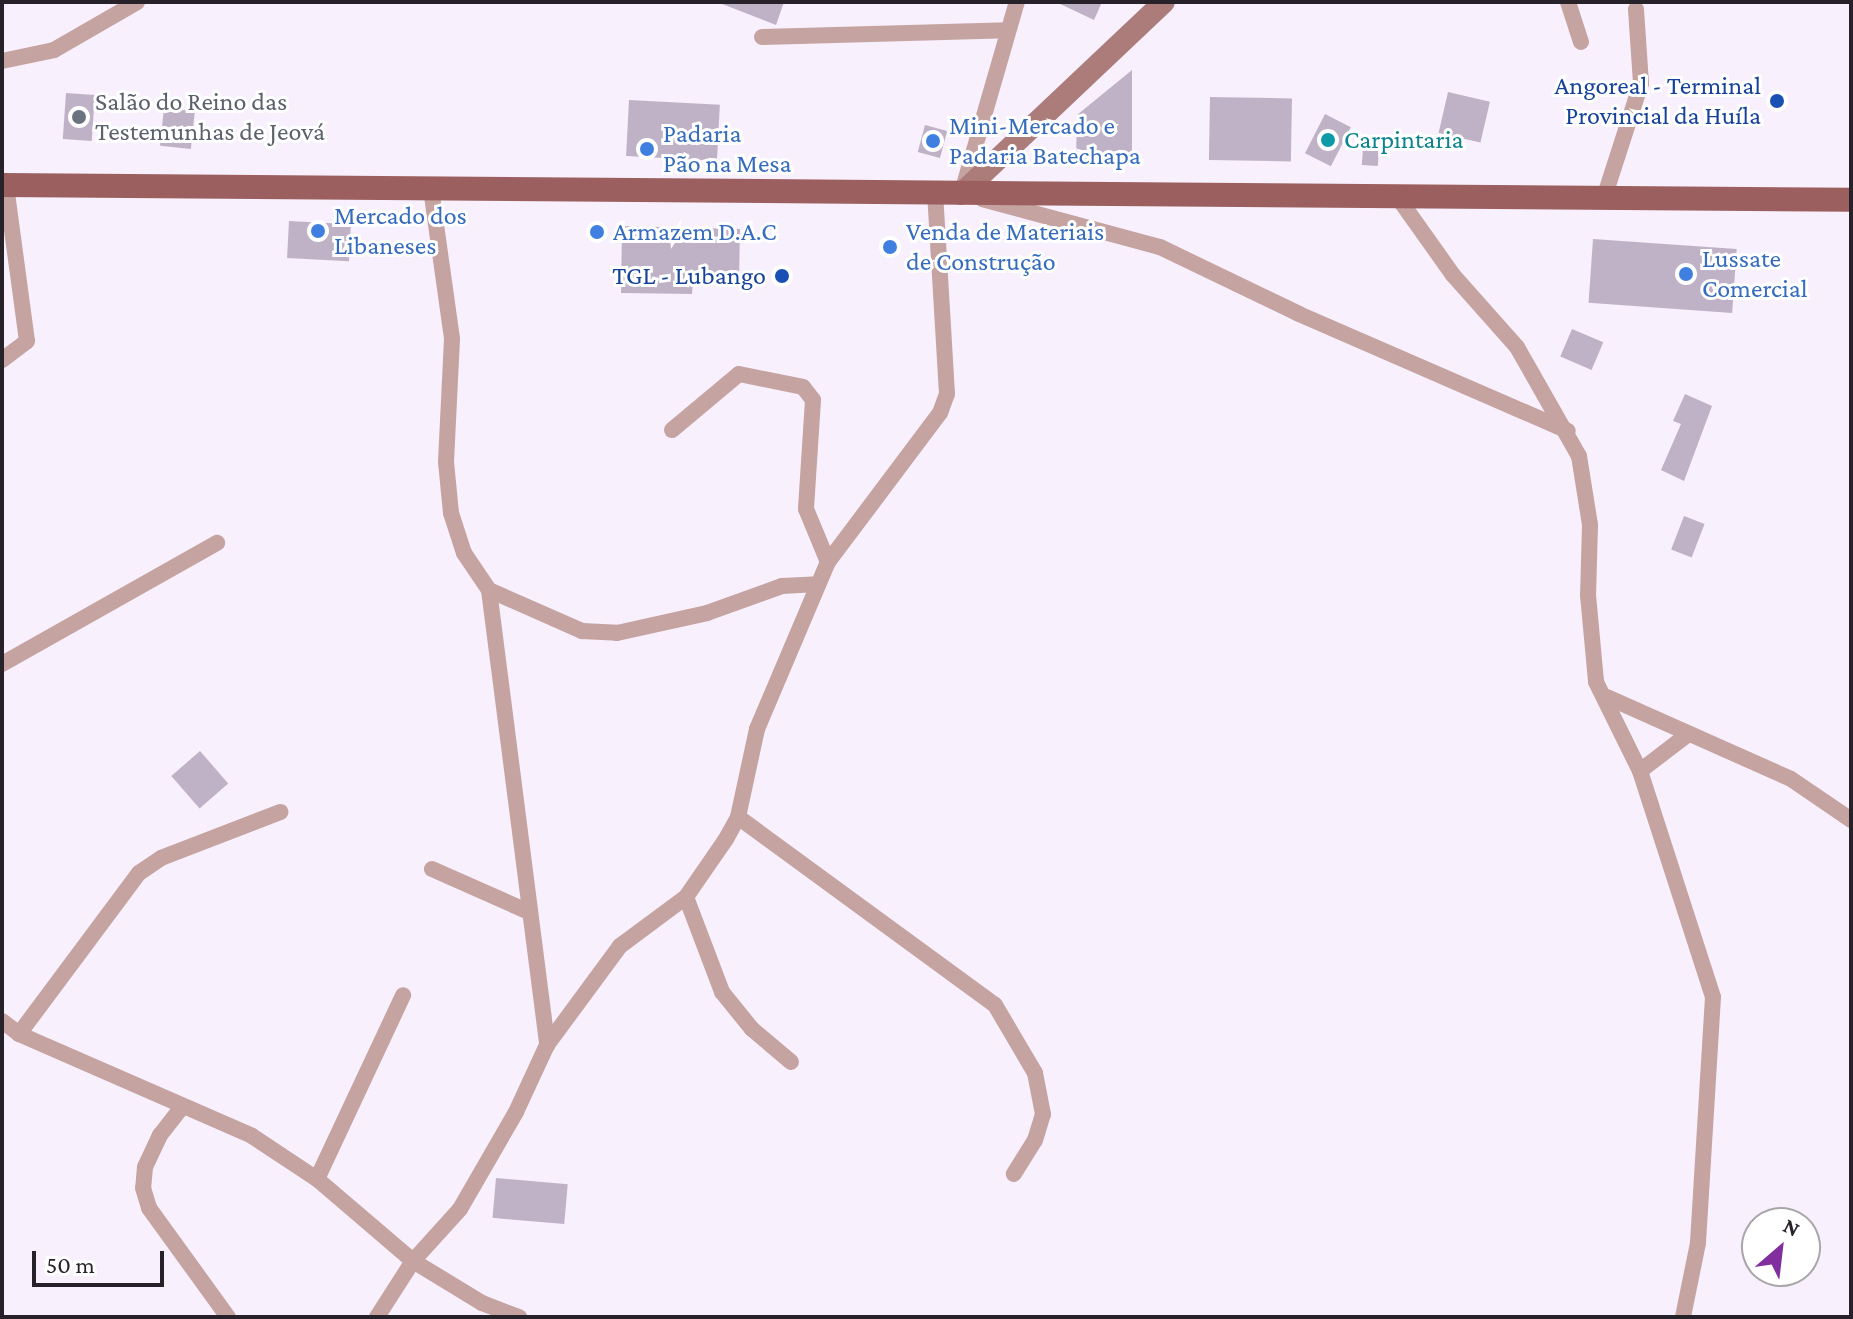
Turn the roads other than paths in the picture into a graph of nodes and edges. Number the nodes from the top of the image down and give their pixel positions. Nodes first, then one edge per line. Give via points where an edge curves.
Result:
1 (137, 2) edge
2 (1017, 2) edge
3 (1164, 2) edge
4 (1568, 2) edge
5 (1636, 9) dead end
6 (1008, 30) junction
7 (762, 37) dead end
8 (1581, 42) dead end
9 (2, 61) edge
10 (4, 185) edge
11 (431, 189) junction
12 (935, 194) junction
13 (961, 194) junction
14 (1399, 199) junction
15 (1851, 200) edge
16 (1603, 201) junction
17 (2, 360) edge
18 (672, 430) dead end
19 (1568, 431) junction
20 (217, 543) dead end
21 (828, 562) junction
22 (818, 584) junction
23 (489, 590) junction
24 (2, 664) edge
25 (1607, 697) junction
26 (1687, 735) junction
27 (1640, 771) junction
28 (280, 812) dead end
29 (738, 817) junction
30 (1851, 820) edge
31 (432, 869) dead end
32 (686, 897) junction
33 (527, 911) junction
34 (403, 995) dead end
35 (2, 1021) edge
36 (19, 1034) junction
37 (547, 1045) junction
38 (791, 1062) dead end
39 (182, 1107) junction
40 (1014, 1174) dead end
41 (317, 1179) junction
42 (413, 1261) junction
43 (228, 1317) edge
44 (377, 1317) edge
45 (519, 1317) edge
46 (1683, 1317) edge

1 - 9 street via 54,50
2 - 6 street
3 - 13 street
4 - 8 street
5 - 16 street via 1641,83
6 - 7 street
6 - 13 street
10 - 11 main road
10 - 17 street via 27,341
11 - 12 main road
11 - 23 street via 452,339 446,462 451,513 464,553
12 - 13 main road
12 - 21 street via 947,394 932,429 876,493
13 - 14 main road
13 - 19 street via 1160,247
14 - 16 main road
14 - 19 street via 1453,275 1517,347
15 - 16 main road
18 - 21 street via 739,374 803,387 813,400 806,509
19 - 25 street via 1579,456 1590,525 1588,595 1596,682
20 - 24 street
21 - 22 street
22 - 23 street via 782,586 707,613 617,633 582,631
22 - 29 street via 757,729
23 - 33 street via 515,772
25 - 26 street
25 - 27 street
26 - 27 street
26 - 30 street via 1791,779
27 - 46 street via 1713,997 1698,1243
28 - 36 street via 161,858 139,873
29 - 32 street
29 - 40 street via 995,1005 1035,1073 1043,1114 1035,1140
31 - 33 street
32 - 37 street via 620,946
32 - 38 street via 722,992 752,1029
33 - 37 street
34 - 41 street
35 - 36 street
36 - 39 street
37 - 42 street via 516,1112 460,1209
39 - 41 street via 252,1136
39 - 43 street via 160,1135 145,1167 143,1188 149,1208
41 - 42 street
42 - 44 street
42 - 45 street via 482,1303

